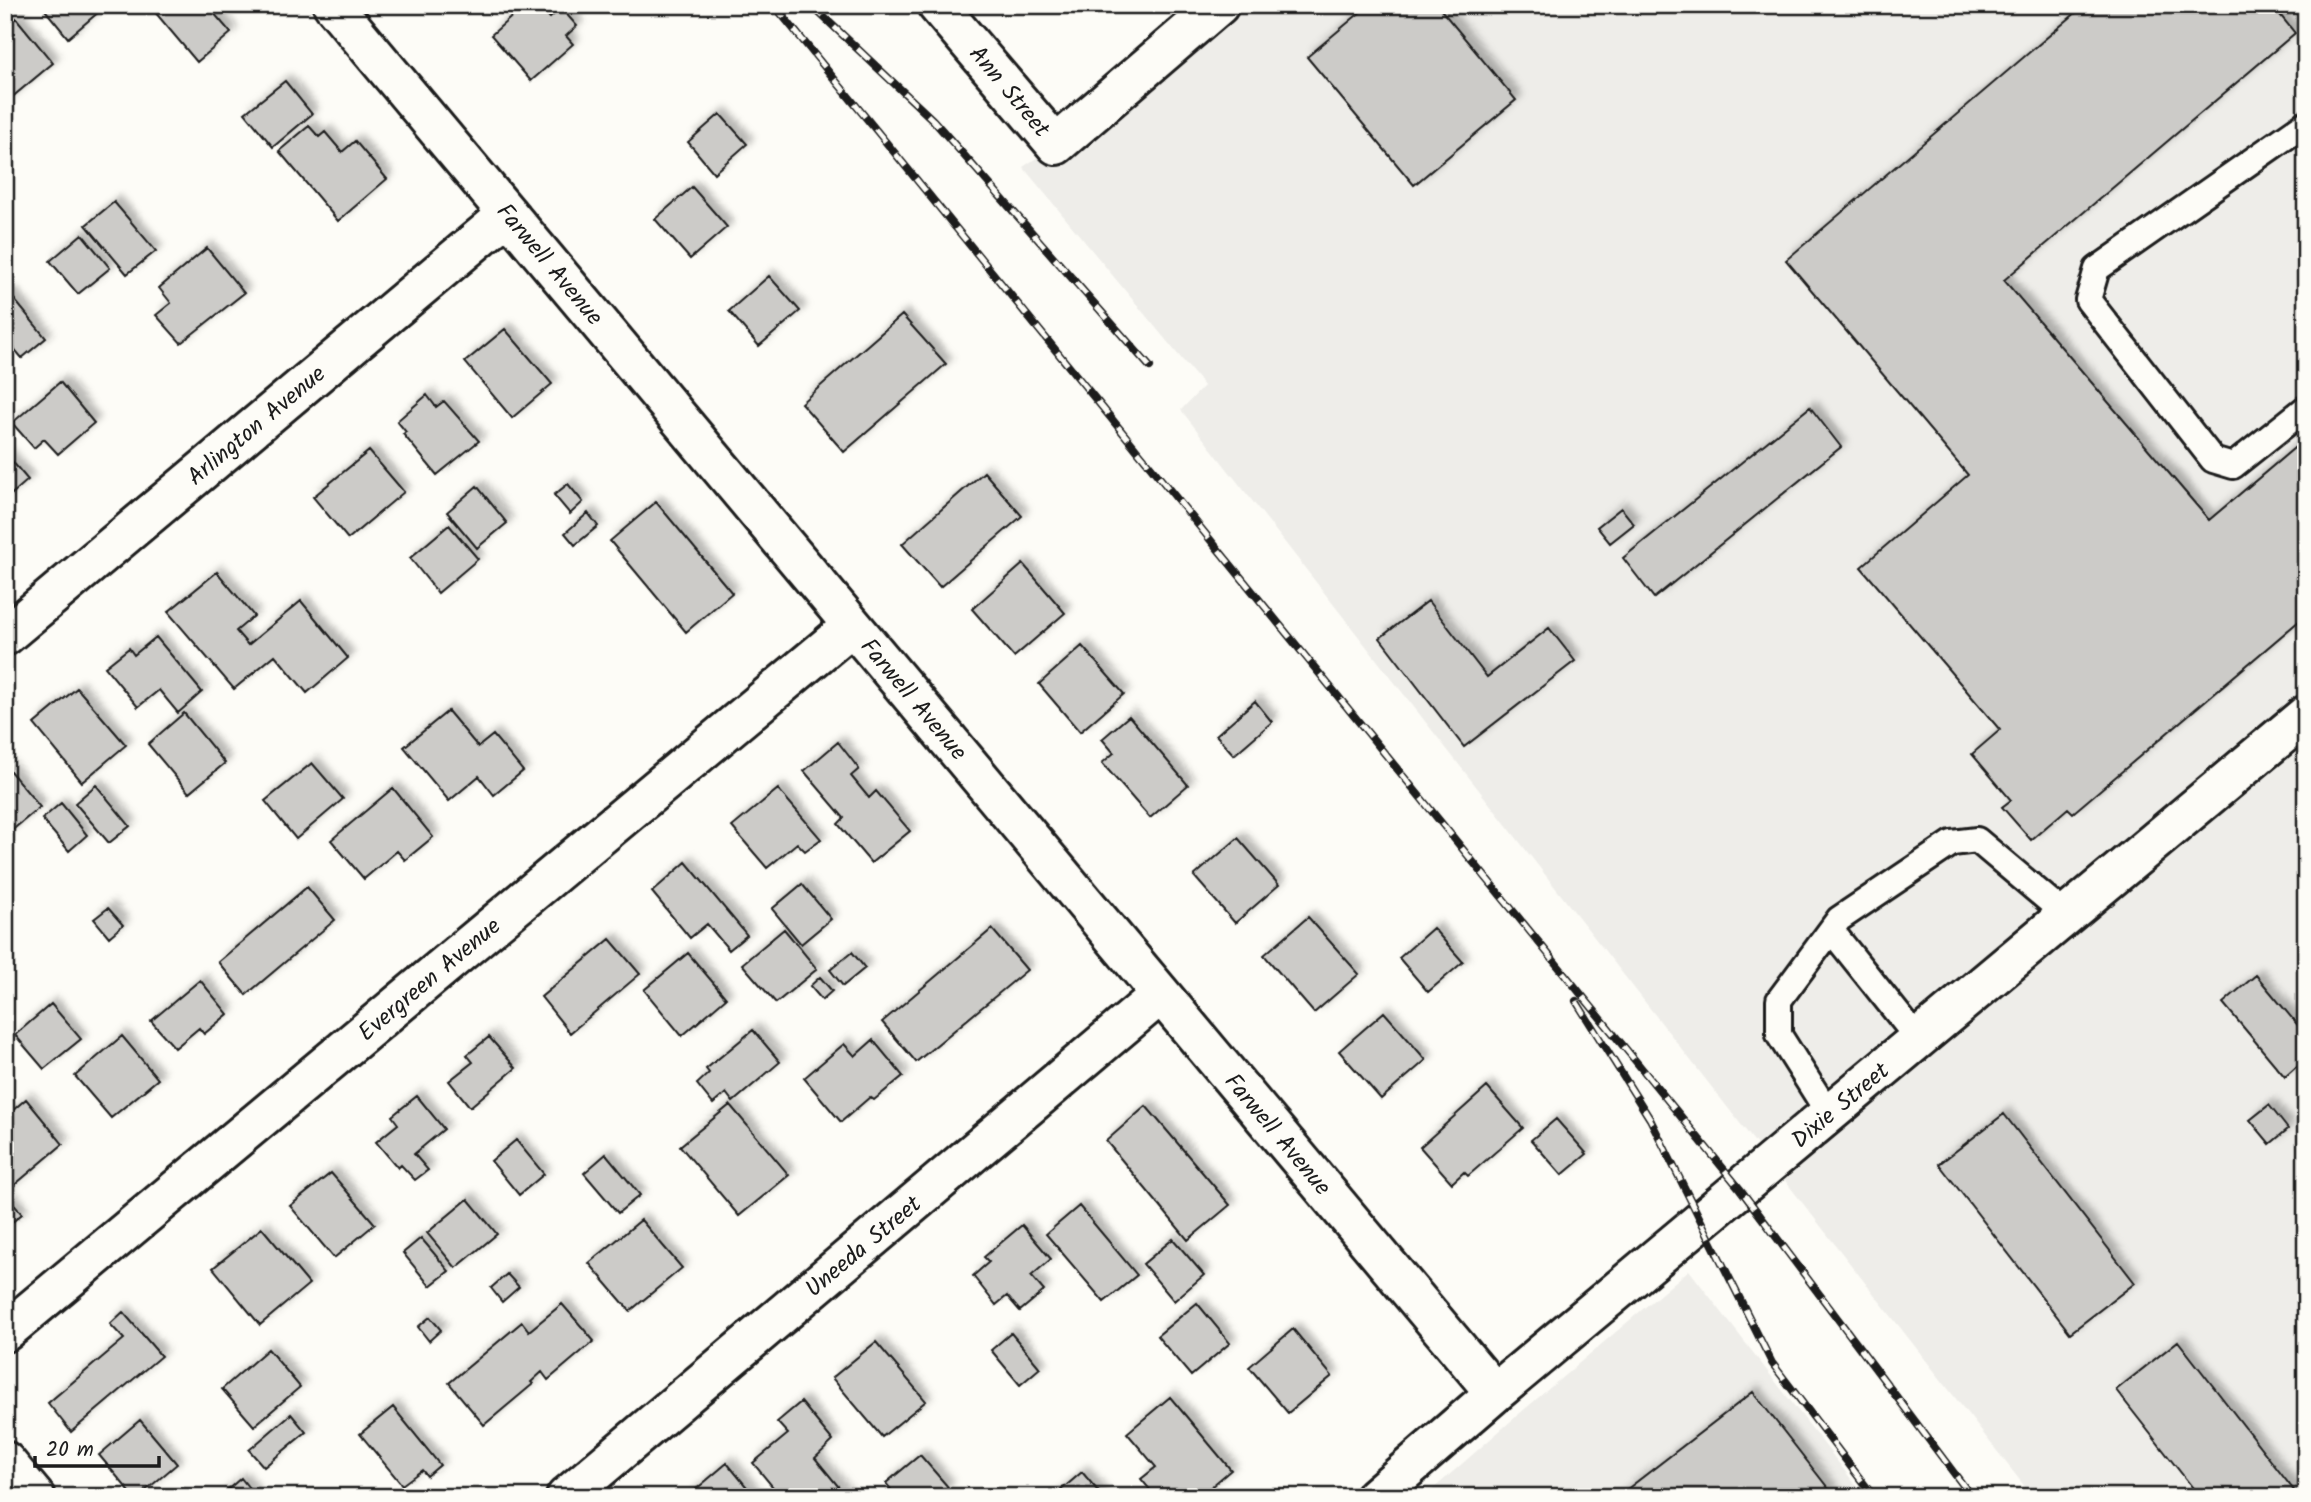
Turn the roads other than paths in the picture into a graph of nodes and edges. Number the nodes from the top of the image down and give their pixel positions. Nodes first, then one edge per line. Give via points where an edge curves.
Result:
1 (333, 5) edge
2 (937, 5) edge
3 (1219, 5) edge
4 (2306, 123) edge
5 (508, 214) junction
6 (2306, 408) edge
7 (852, 625) junction
8 (5, 636) edge
9 (2306, 715) edge
10 (2066, 915) junction
11 (1831, 930) junction
12 (1161, 994) junction
13 (1918, 1039) junction
14 (1829, 1114) junction
15 (5, 1332) edge
16 (1495, 1393) junction
17 (5, 1461) edge
18 (35, 1497) edge
19 (566, 1497) edge
20 (1375, 1497) edge

1 - 5 street, Farwell Avenue
2 - 3 street, Ann Street via 1056,145
4 - 6 lane via 2097,269 2088,300 2213,460 2233,466
5 - 7 street, Farwell Avenue
5 - 8 street, Arlington Avenue
7 - 12 street, Farwell Avenue
7 - 15 street, Evergreen Avenue
9 - 10 street, Dixie Street
10 - 11 lane via 1977,840 1952,843 1839,919
10 - 13 street, Dixie Street
11 - 13 lane
11 - 14 lane via 1779,1000 1779,1035
12 - 16 street, Farwell Avenue
12 - 19 street, Uneeda Street
13 - 14 street, Dixie Street
14 - 16 street, Dixie Street
16 - 20 street, Dixie Street
17 - 18 street

